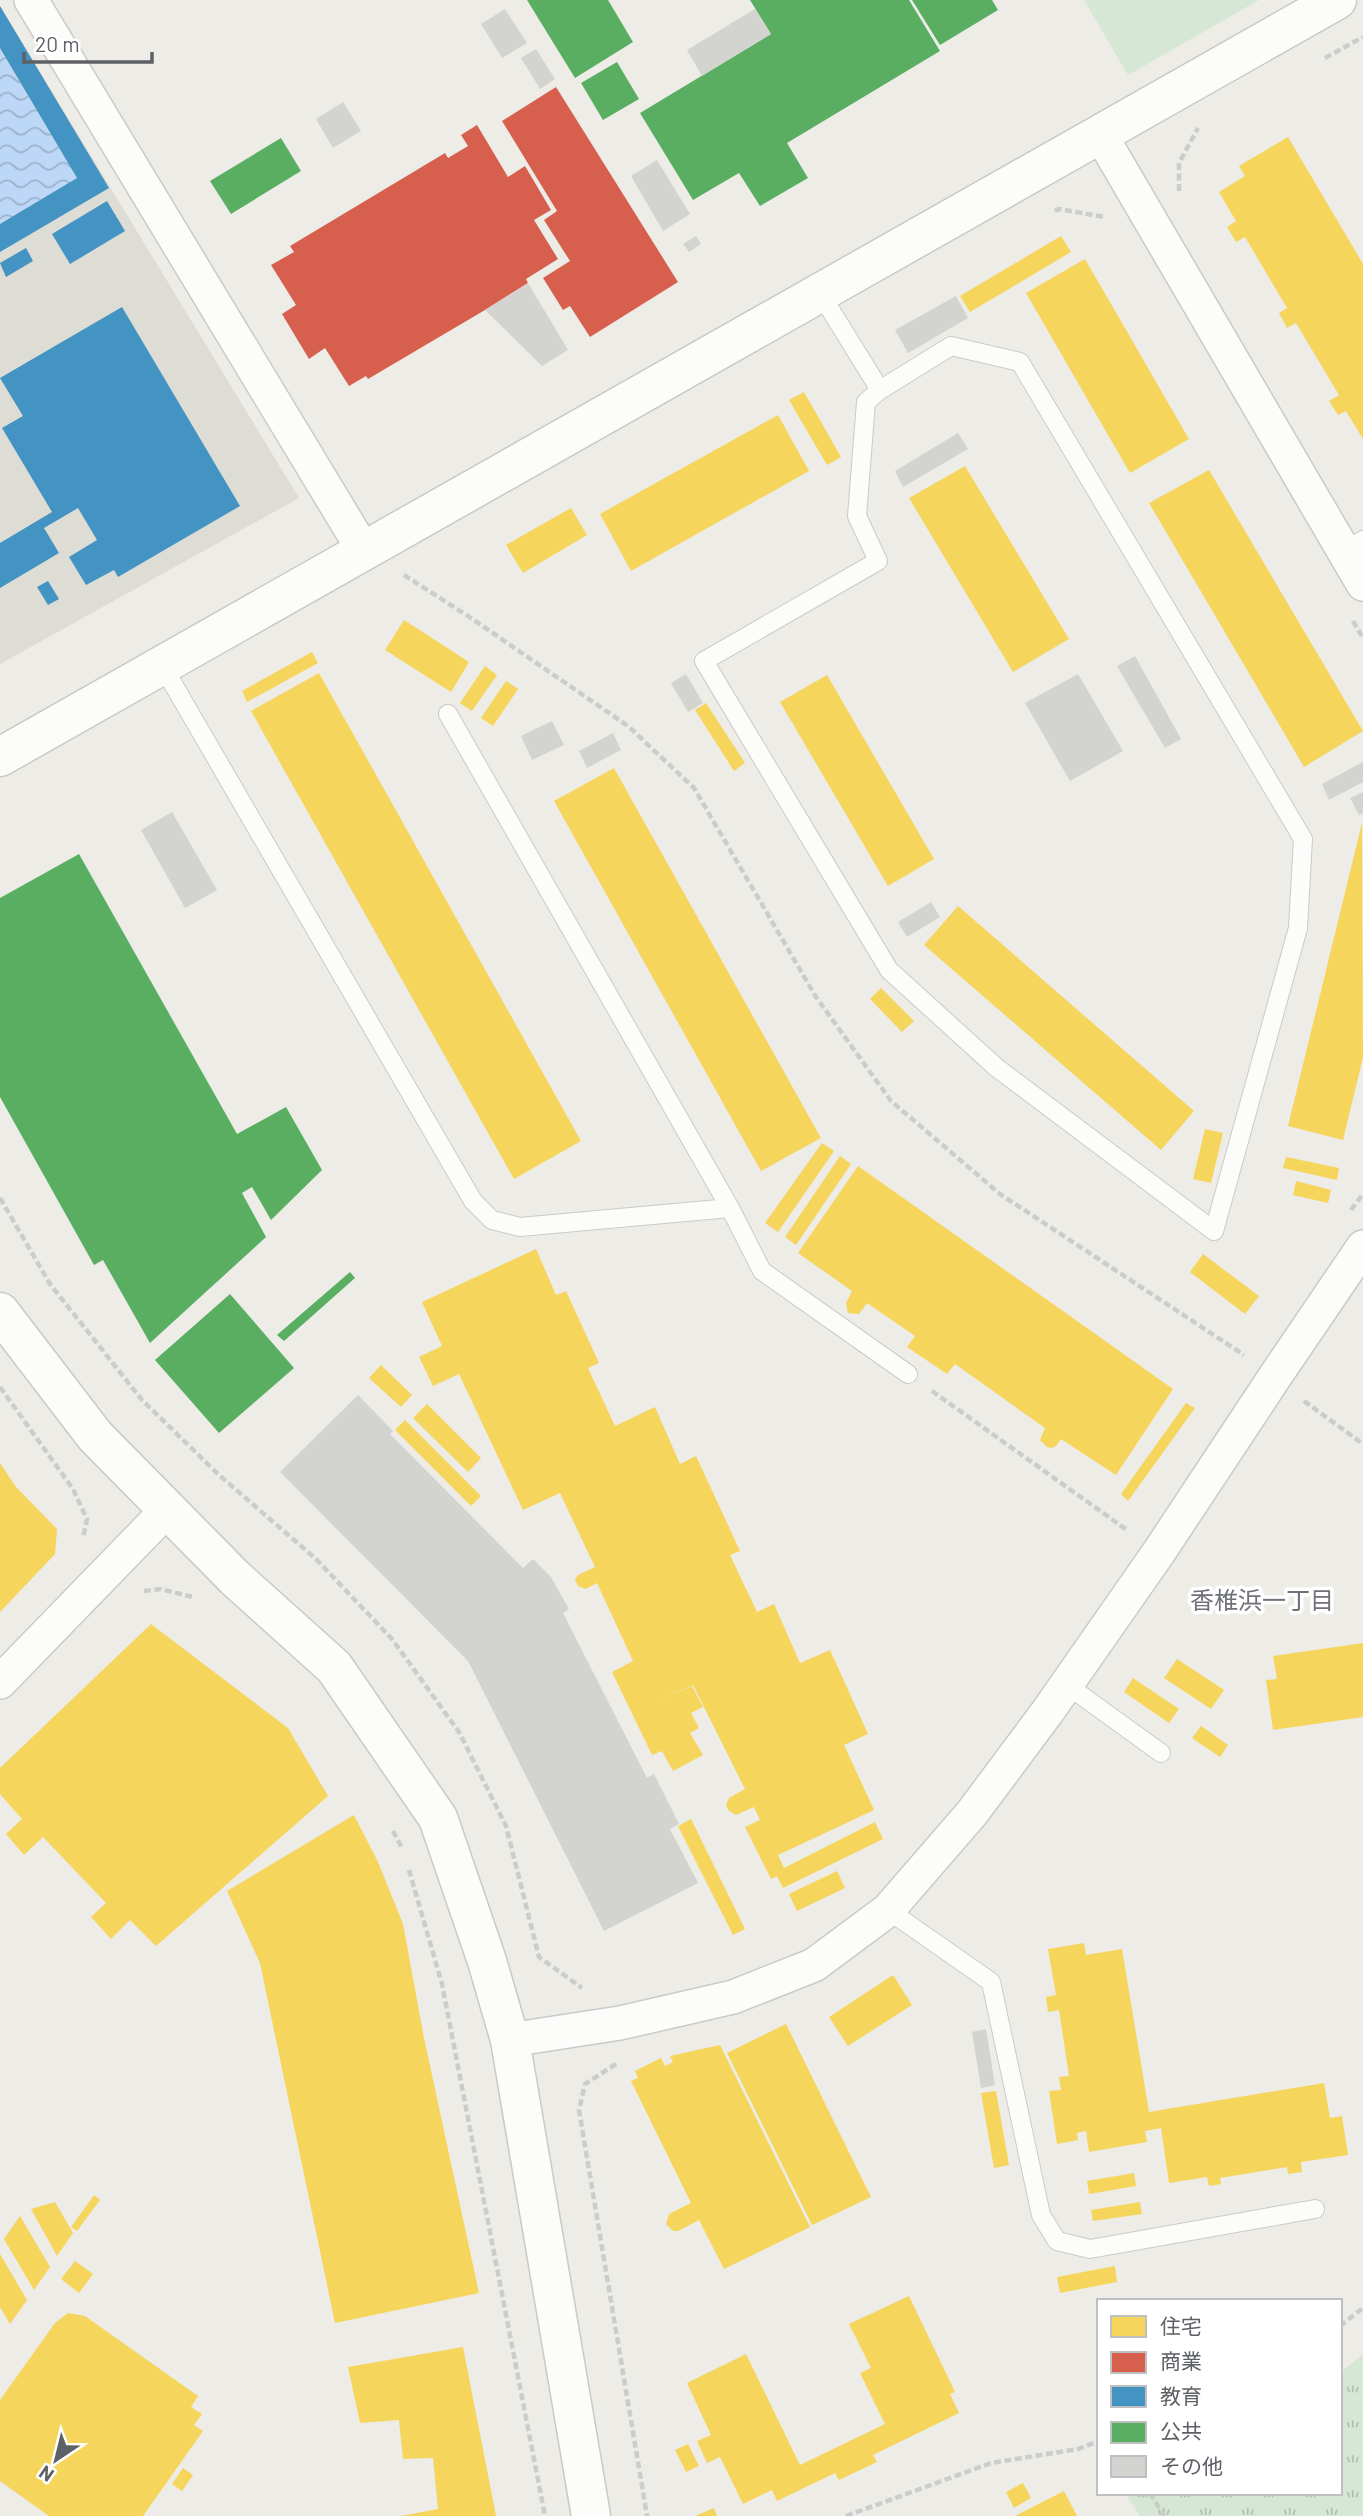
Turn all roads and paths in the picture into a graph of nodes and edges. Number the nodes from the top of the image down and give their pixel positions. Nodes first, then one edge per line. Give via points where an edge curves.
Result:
1 (31, 0) edge
2 (1337, 0) edge
3 (1363, 37) edge
4 (1316, 63) dead end
5 (1210, 121) dead end
6 (1100, 134) junction
7 (1179, 195) dead end
8 (820, 293) junction
9 (880, 390) junction
10 (1354, 546) edge
11 (365, 551) junction
12 (1363, 584) edge
13 (162, 665) junction
14 (448, 714) dead end
15 (0, 757) edge
16 (1363, 1194) edge
17 (0, 1198) edge
18 (730, 1208) junction
19 (1348, 1216) dead end
20 (1363, 1248) edge
21 (0, 1312) edge
22 (908, 1374) joint
23 (1274, 1378) junction
24 (0, 1387) edge
25 (1363, 1444) edge
26 (167, 1510) junction
27 (1131, 1530) dead end
28 (1123, 1542) dead end
29 (82, 1545) dead end
30 (1159, 1552) junction
31 (139, 1591) dead end
32 (196, 1598) dead end
33 (0, 1682) edge
34 (1067, 1685) junction
35 (1161, 1753) dead end
36 (388, 1820) dead end
37 (404, 1853) dead end
38 (408, 1867) dead end
39 (888, 1910) junction
40 (588, 1993) dead end
41 (510, 2040) junction
42 (1315, 2209) dead end
43 (1363, 2308) edge
44 (1342, 2324) edge
45 (1097, 2442) edge
46 (1151, 2495) edge
47 (545, 2516) edge
48 (591, 2516) edge
49 (846, 2516) edge
50 (1164, 2516) edge

1 - 11 street
2 - 6 street
3 - 4 path
5 - 7 path via 1198,128 1179,163
6 - 8 street
6 - 10 street
8 - 9 lane
8 - 11 street
9 - 9 lane via 951,346 1020,362 1303,839 1298,928 1214,1231 997,1068 889,970 704,661 878,561 857,516 866,402
10 - 12 street
11 - 13 street
11 - 23 path via 628,726 694,788 816,997 891,1101 1000,1194
13 - 15 street
13 - 18 lane via 473,1201 492,1220 520,1227
14 - 18 lane
16 - 19 path
17 - 40 path via 50,1284 142,1400 316,1559 399,1649 460,1732 506,1826 539,1957
18 - 22 lane via 762,1271
20 - 23 street
21 - 26 street via 95,1436
22 - 30 path
23 - 25 path
23 - 30 street
24 - 29 path via 73,1489 87,1519
26 - 33 street
26 - 41 street via 334,1667 438,1818
27 - 28 path
30 - 34 street
31 - 32 path via 160,1589
34 - 35 lane
34 - 39 street via 972,1813
36 - 37 path
38 - 47 path via 442,1984
39 - 41 street via 814,1965 733,1997 620,2023
39 - 42 lane via 991,1982 1041,2215 1057,2241 1090,2249
41 - 48 street
43 - 44 path
45 - 49 path via 991,2463
46 - 50 path

